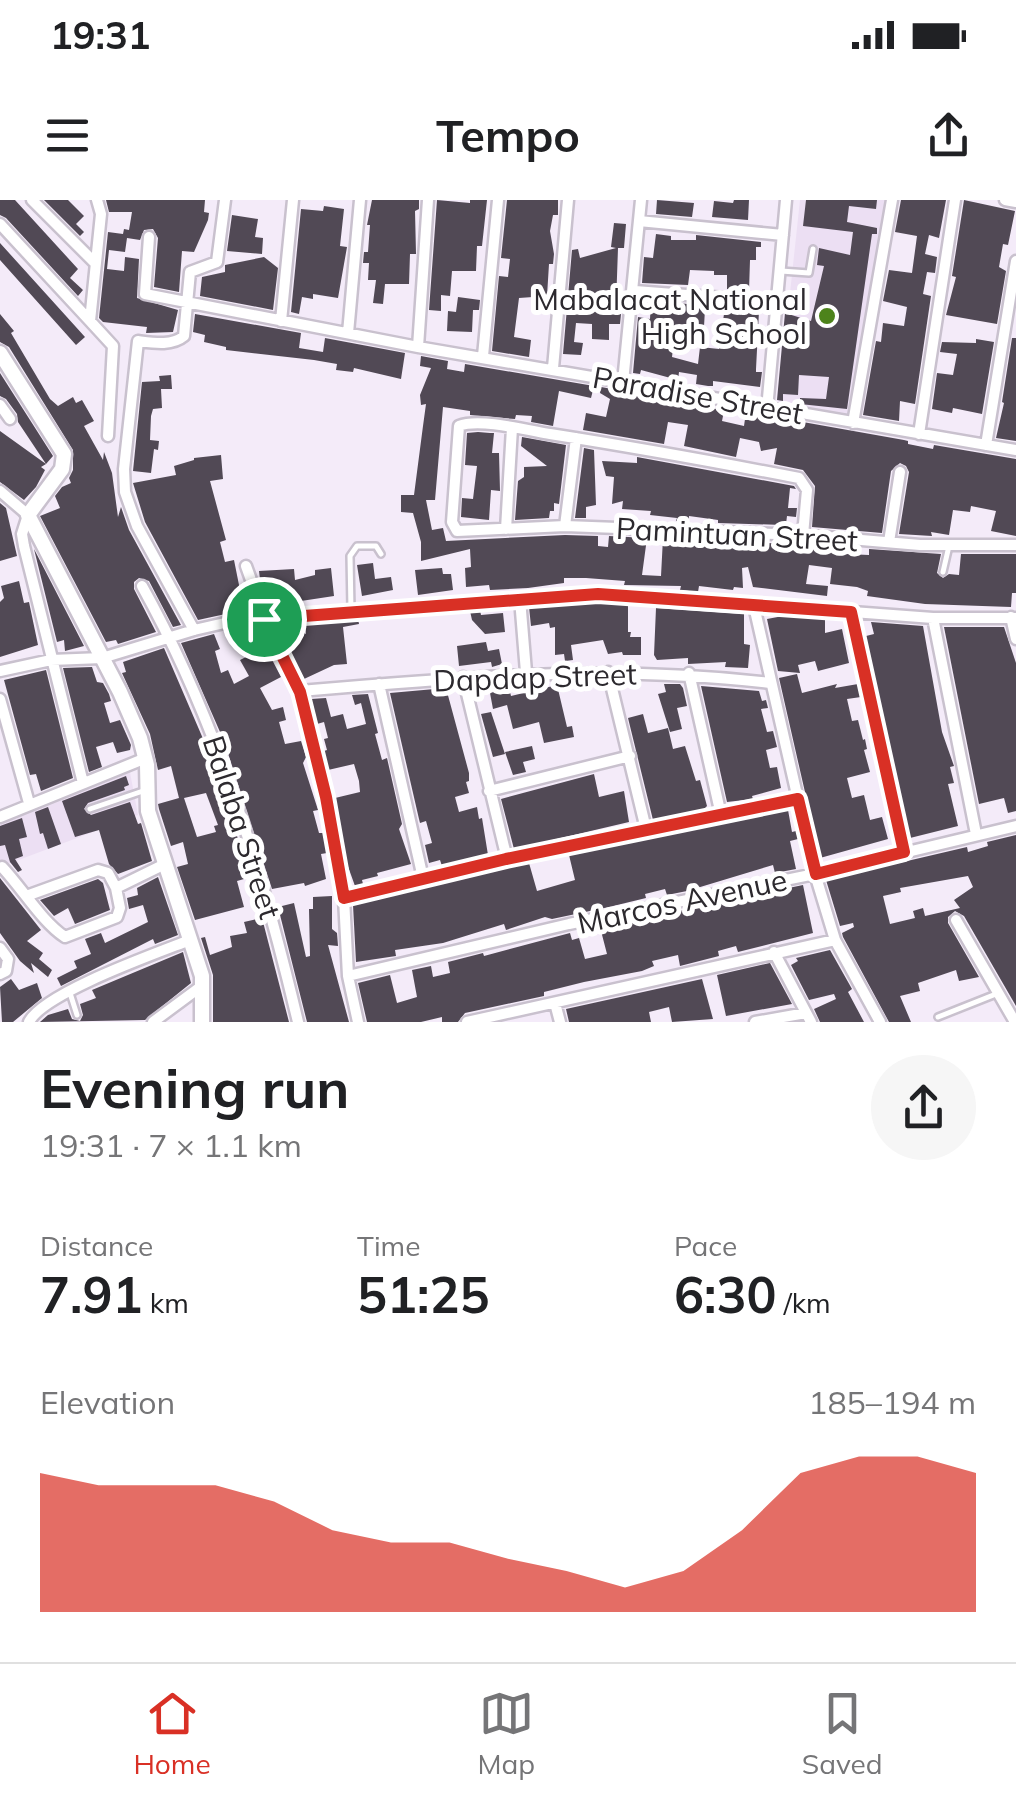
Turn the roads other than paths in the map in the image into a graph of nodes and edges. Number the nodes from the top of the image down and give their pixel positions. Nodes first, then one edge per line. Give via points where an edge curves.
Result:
1 (32, 200) edge
2 (97, 200) edge
3 (225, 200) edge
4 (293, 200) edge
5 (360, 200) edge
6 (428, 200) edge
7 (498, 200) edge
8 (568, 200) edge
9 (641, 200) edge
10 (786, 200) edge
11 (892, 200) edge
12 (955, 200) edge
13 (1006, 200) edge
14 (1016, 202) edge
15 (639, 221) junction
16 (0, 224) edge
17 (783, 236) junction
18 (149, 237) dead end
19 (813, 249) dead end
20 (1016, 262) edge
21 (95, 263) junction
22 (778, 270) junction
23 (635, 291) junction
24 (775, 302) junction
25 (186, 303) junction
26 (90, 320) junction
27 (281, 321) junction
28 (348, 334) junction
29 (418, 347) junction
30 (483, 356) junction
31 (1, 358) edge
32 (553, 368) junction
33 (624, 382) junction
34 (0, 405) edge
35 (766, 409) junction
36 (10, 419) dead end
37 (853, 423) junction
38 (512, 428) junction
39 (920, 434) junction
40 (108, 436) dead end
41 (576, 438) junction
42 (986, 444) junction
43 (1016, 450) edge
44 (900, 472) dead end
45 (0, 491) edge
46 (28, 516) junction
47 (565, 526) junction
48 (506, 529) junction
49 (803, 535) junction
50 (889, 542) junction
51 (949, 544) junction
52 (1016, 545) edge
53 (382, 554) dead end
54 (246, 566) dead end
55 (943, 572) dead end
56 (142, 586) dead end
57 (520, 598) junction
58 (754, 606) junction
59 (351, 610) junction
60 (851, 612) junction
61 (1014, 617) edge
62 (933, 618) junction
63 (264, 619) junction
64 (194, 630) junction
65 (170, 637) junction
66 (1016, 639) edge
67 (102, 658) junction
68 (52, 660) junction
69 (0, 671) edge
70 (526, 672) junction
71 (608, 672) junction
72 (689, 673) junction
73 (462, 677) junction
74 (770, 683) junction
75 (379, 684) junction
76 (300, 692) junction
77 (0, 700) edge
78 (630, 756) junction
79 (146, 758) junction
80 (83, 783) junction
81 (146, 790) junction
82 (490, 791) junction
83 (798, 799) junction
84 (30, 804) junction
85 (90, 810) dead end
86 (720, 816) junction
87 (0, 817) edge
88 (1016, 826) edge
89 (646, 829) junction
90 (976, 834) junction
91 (904, 852) junction
92 (506, 859) junction
93 (165, 864) junction
94 (2, 867) edge
95 (816, 874) junction
96 (424, 878) junction
97 (116, 888) junction
98 (29, 896) junction
99 (344, 898) junction
100 (956, 920) dead end
101 (190, 940) junction
102 (835, 940) junction
103 (0, 948) edge
104 (774, 952) junction
105 (0, 974) edge
106 (348, 976) junction
107 (203, 985) junction
108 (70, 993) junction
109 (998, 993) junction
110 (555, 1003) junction
111 (77, 1016) dead end
112 (809, 1017) edge
113 (938, 1017) dead end
114 (489, 1020) edge
115 (29, 1022) edge
116 (153, 1022) edge
117 (202, 1022) edge
118 (298, 1022) edge
119 (358, 1022) edge
120 (467, 1022) edge
121 (560, 1022) edge
122 (755, 1022) edge
123 (880, 1022) edge
124 (1015, 1022) edge

1 - 21 street
2 - 21 street via 102,214
3 - 25 street via 219,258 190,272
4 - 27 street
5 - 28 street
6 - 29 street
7 - 30 street
8 - 32 street
9 - 15 street
10 - 17 street
11 - 37 street
12 - 39 street
13 - 14 street
15 - 17 street
15 - 23 street
16 - 26 street
17 - 22 street
18 - 25 street, Paradise Street via 145,294
19 - 22 lane via 809,273
20 - 42 street
21 - 26 street
22 - 24 street
23 - 24 street
23 - 33 street
24 - 35 street
25 - 27 street, Paradise Street
25 - 64 street via 188,324 178,341 138,341 124,480 138,526
26 - 40 street via 113,346
27 - 28 street, Paradise Street
28 - 29 street, Paradise Street
29 - 30 street, Paradise Street
30 - 32 street, Paradise Street
31 - 46 street via 65,460
32 - 33 street, Paradise Street
33 - 35 street, Paradise Street
34 - 36 street
35 - 37 street, Paradise Street
37 - 39 street, Paradise Street
38 - 41 street
38 - 48 street
38 - 48 street, Pamintuan Street via 459,426 452,522 458,531
39 - 42 street, Paradise Street
41 - 47 street
41 - 49 street via 799,478 806,490
42 - 43 street, Paradise Street
44 - 50 street
45 - 46 street
46 - 67 street
46 - 68 street via 22,534
47 - 48 street, Pamintuan Street
47 - 49 street, Pamintuan Street
49 - 50 street, Pamintuan Street
50 - 51 street, Pamintuan Street
51 - 52 street, Pamintuan Street
51 - 55 lane
53 - 59 lane via 376,546 353,550
54 - 63 street
56 - 65 street, Balaba Street
57 - 58 street via 598,594
57 - 59 street
57 - 70 street
58 - 60 street
58 - 74 street
59 - 63 street
60 - 62 street
60 - 91 street
61 - 62 street
61 - 66 street
62 - 90 street
63 - 64 street
63 - 76 street
64 - 65 street
65 - 67 street
65 - 118 street, Balaba Street via 235,795
67 - 68 street
67 - 79 street
68 - 69 street
68 - 80 street
70 - 71 street, Dapdap Street
70 - 73 street, Dapdap Street
71 - 72 street, Dapdap Street
71 - 78 street
72 - 74 street, Dapdap Street
72 - 86 street
73 - 75 street, Dapdap Street
73 - 82 street
74 - 83 street
75 - 76 street, Dapdap Street
75 - 96 street
76 - 99 street
77 - 84 street
78 - 82 street
78 - 89 street
79 - 80 street
79 - 81 street
80 - 84 street
81 - 85 lane
81 - 93 street
82 - 92 street
83 - 86 street
83 - 95 street
84 - 87 street
86 - 89 street
88 - 90 street, Marcos Avenue
89 - 92 street
90 - 91 street, Marcos Avenue
91 - 95 street, Marcos Avenue
92 - 96 street
93 - 97 street
93 - 101 street
94 - 98 street
95 - 102 street
95 - 106 street, Marcos Avenue
96 - 99 street
97 - 98 street via 98,870
97 - 98 street via 117,917 71,937 49,925
99 - 106 street
100 - 109 street
101 - 107 street
101 - 108 street
102 - 104 street
102 - 123 street
103 - 105 street via 8,959
104 - 110 street
104 - 112 street
106 - 119 street
107 - 116 street
107 - 117 street
108 - 111 lane
108 - 115 street via 40,1008
109 - 113 lane
109 - 124 street
110 - 114 street
110 - 121 street
112 - 122 street
114 - 120 street

